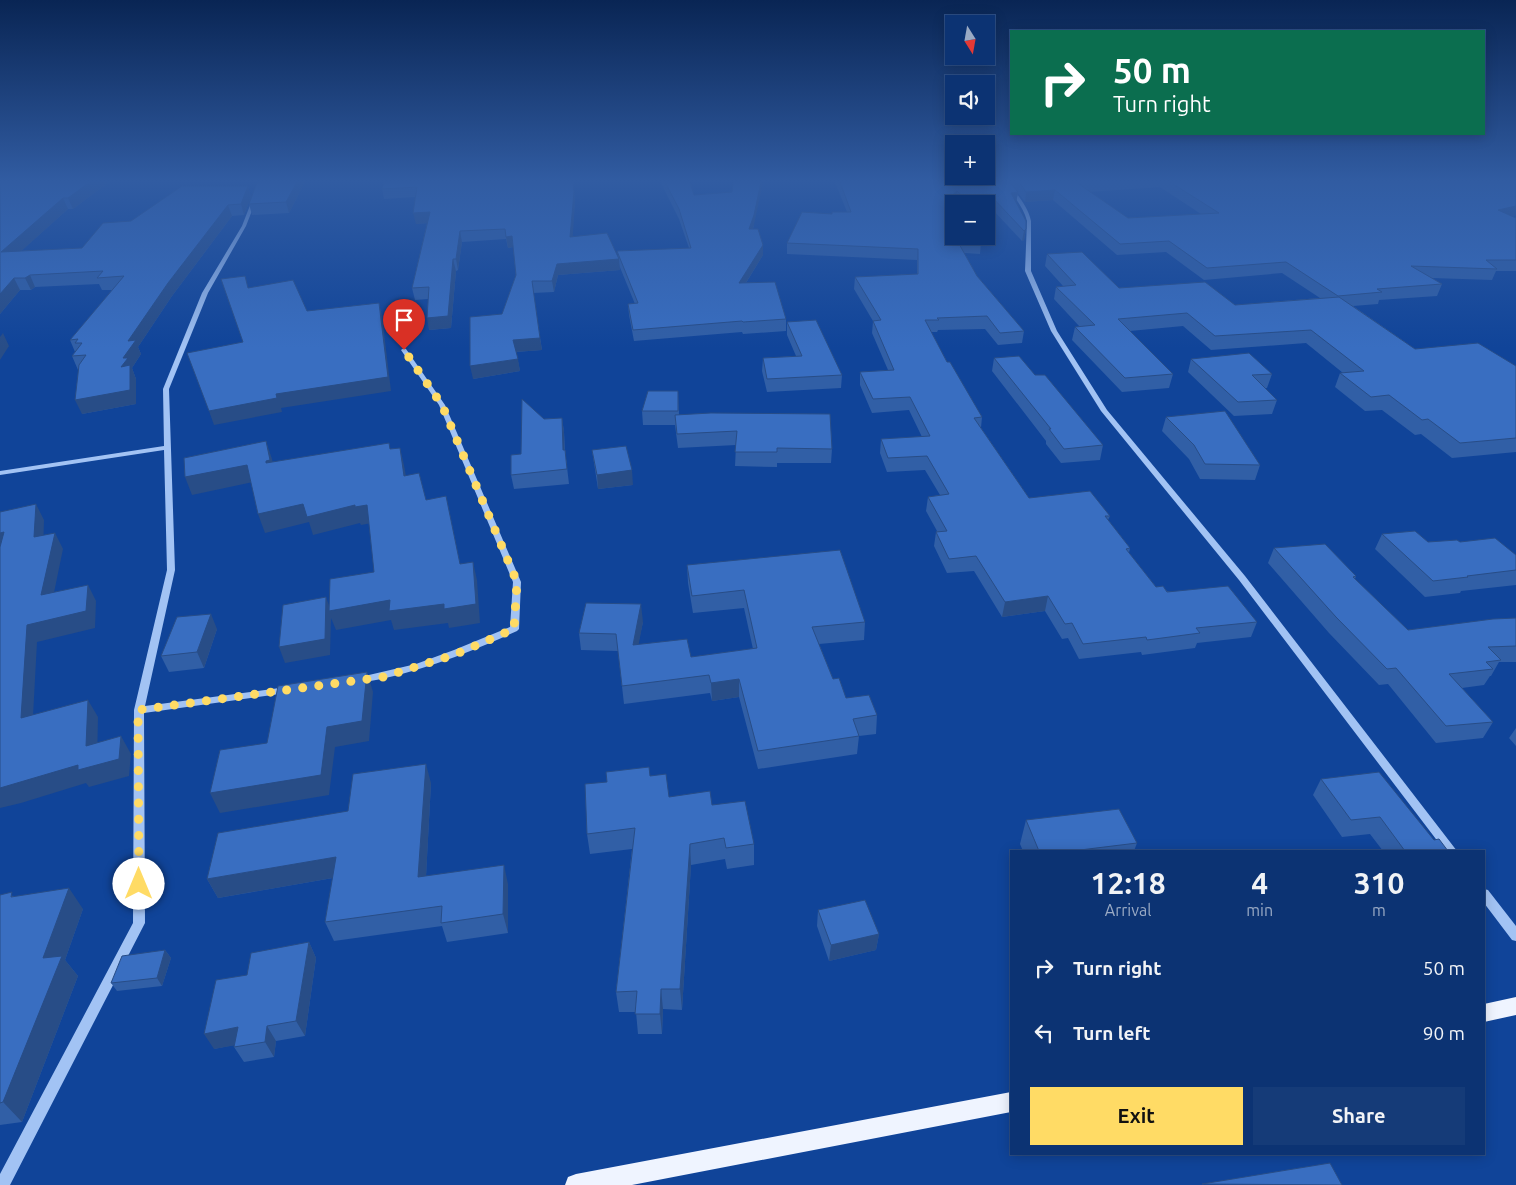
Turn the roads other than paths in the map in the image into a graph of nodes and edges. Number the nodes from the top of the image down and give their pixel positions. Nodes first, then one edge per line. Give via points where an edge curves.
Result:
1 (237, 237) edge
2 (1029, 237) edge
3 (404, 350) dead end
4 (166, 448) junction
5 (0, 473) edge
6 (353, 681) edge
7 (295, 689) edge
8 (138, 710) junction
9 (1450, 850) edge
10 (1485, 895) edge
11 (1516, 936) edge
12 (1516, 1006) edge
13 (1485, 1013) edge
14 (1010, 1102) edge
15 (2, 1185) edge
16 (576, 1185) edge

1 - 4 street via 205,293 166,389
2 - 9 street via 1028,271 1040,301 1054,331 1094,397 1242,578
3 - 6 street via 442,405 517,582 514,629 454,655 383,677
4 - 5 street
4 - 8 street via 171,570
7 - 8 street
8 - 15 street via 139,923
10 - 11 street
12 - 13 main road
14 - 16 main road

